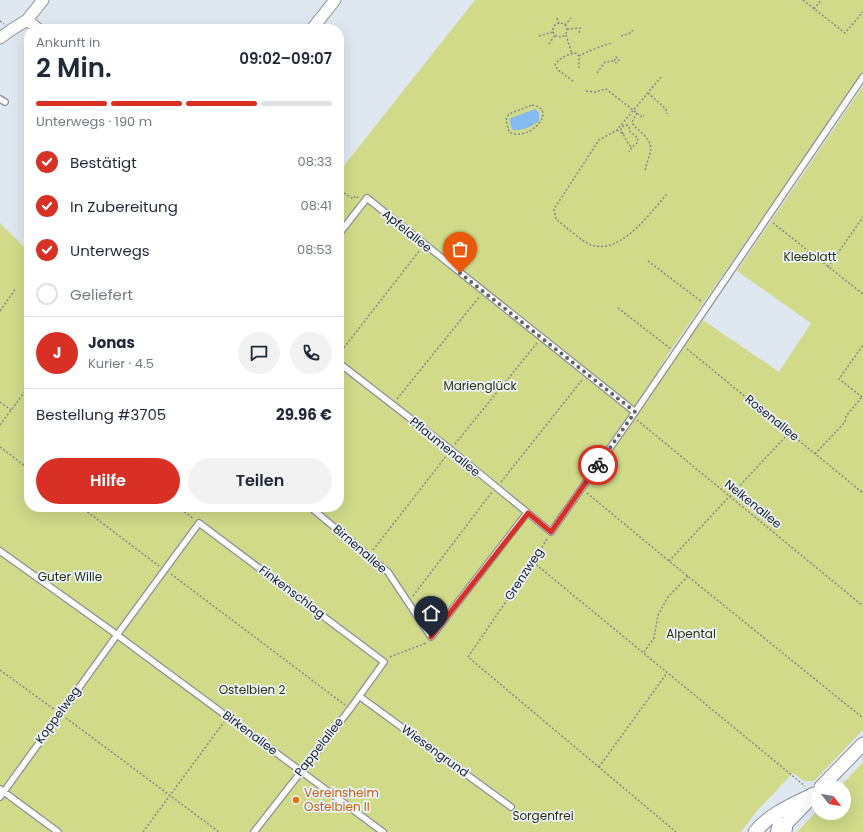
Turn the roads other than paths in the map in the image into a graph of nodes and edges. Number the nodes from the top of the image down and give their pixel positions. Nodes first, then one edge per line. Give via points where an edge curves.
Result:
1 (43, 0) edge
2 (335, 0) edge
3 (27, 20) junction
4 (32, 24) edge
5 (316, 24) edge
6 (0, 38) edge
7 (863, 77) edge
8 (344, 228) edge
9 (344, 367) edge
10 (634, 414) junction
11 (316, 512) edge
12 (528, 513) junction
13 (199, 523) joint
14 (0, 551) edge
15 (117, 634) junction
16 (384, 662) joint
17 (359, 696) junction
18 (863, 744) edge
19 (300, 771) junction
20 (829, 780) edge
21 (1, 793) edge
22 (811, 795) edge
23 (811, 798) edge
24 (511, 807) dead end
25 (780, 831) edge
26 (58, 832) edge
27 (254, 832) edge
28 (383, 832) edge
29 (755, 832) edge

1 - 3 street
2 - 5 street
3 - 4 street
3 - 6 street
7 - 10 lane
8 - 10 lane, Apfelallee via 366,200
9 - 12 lane, Pflaumenallee
10 - 12 lane, Pflaumenallee via 551,532
11 - 12 lane, Birnenallee via 388,572 431,637
13 - 15 lane, Koppelweg
13 - 16 lane, Finkenschlag
14 - 15 lane
15 - 19 lane, Birkenallee
15 - 21 lane, Koppelweg
16 - 17 lane, Pappelallee
17 - 19 lane, Pappelallee
17 - 24 lane, Wiesengrund
18 - 20 street
19 - 27 lane, Pappelallee
19 - 28 lane, Birkenallee
21 - 26 lane
22 - 29 street via 777,813
23 - 25 street

